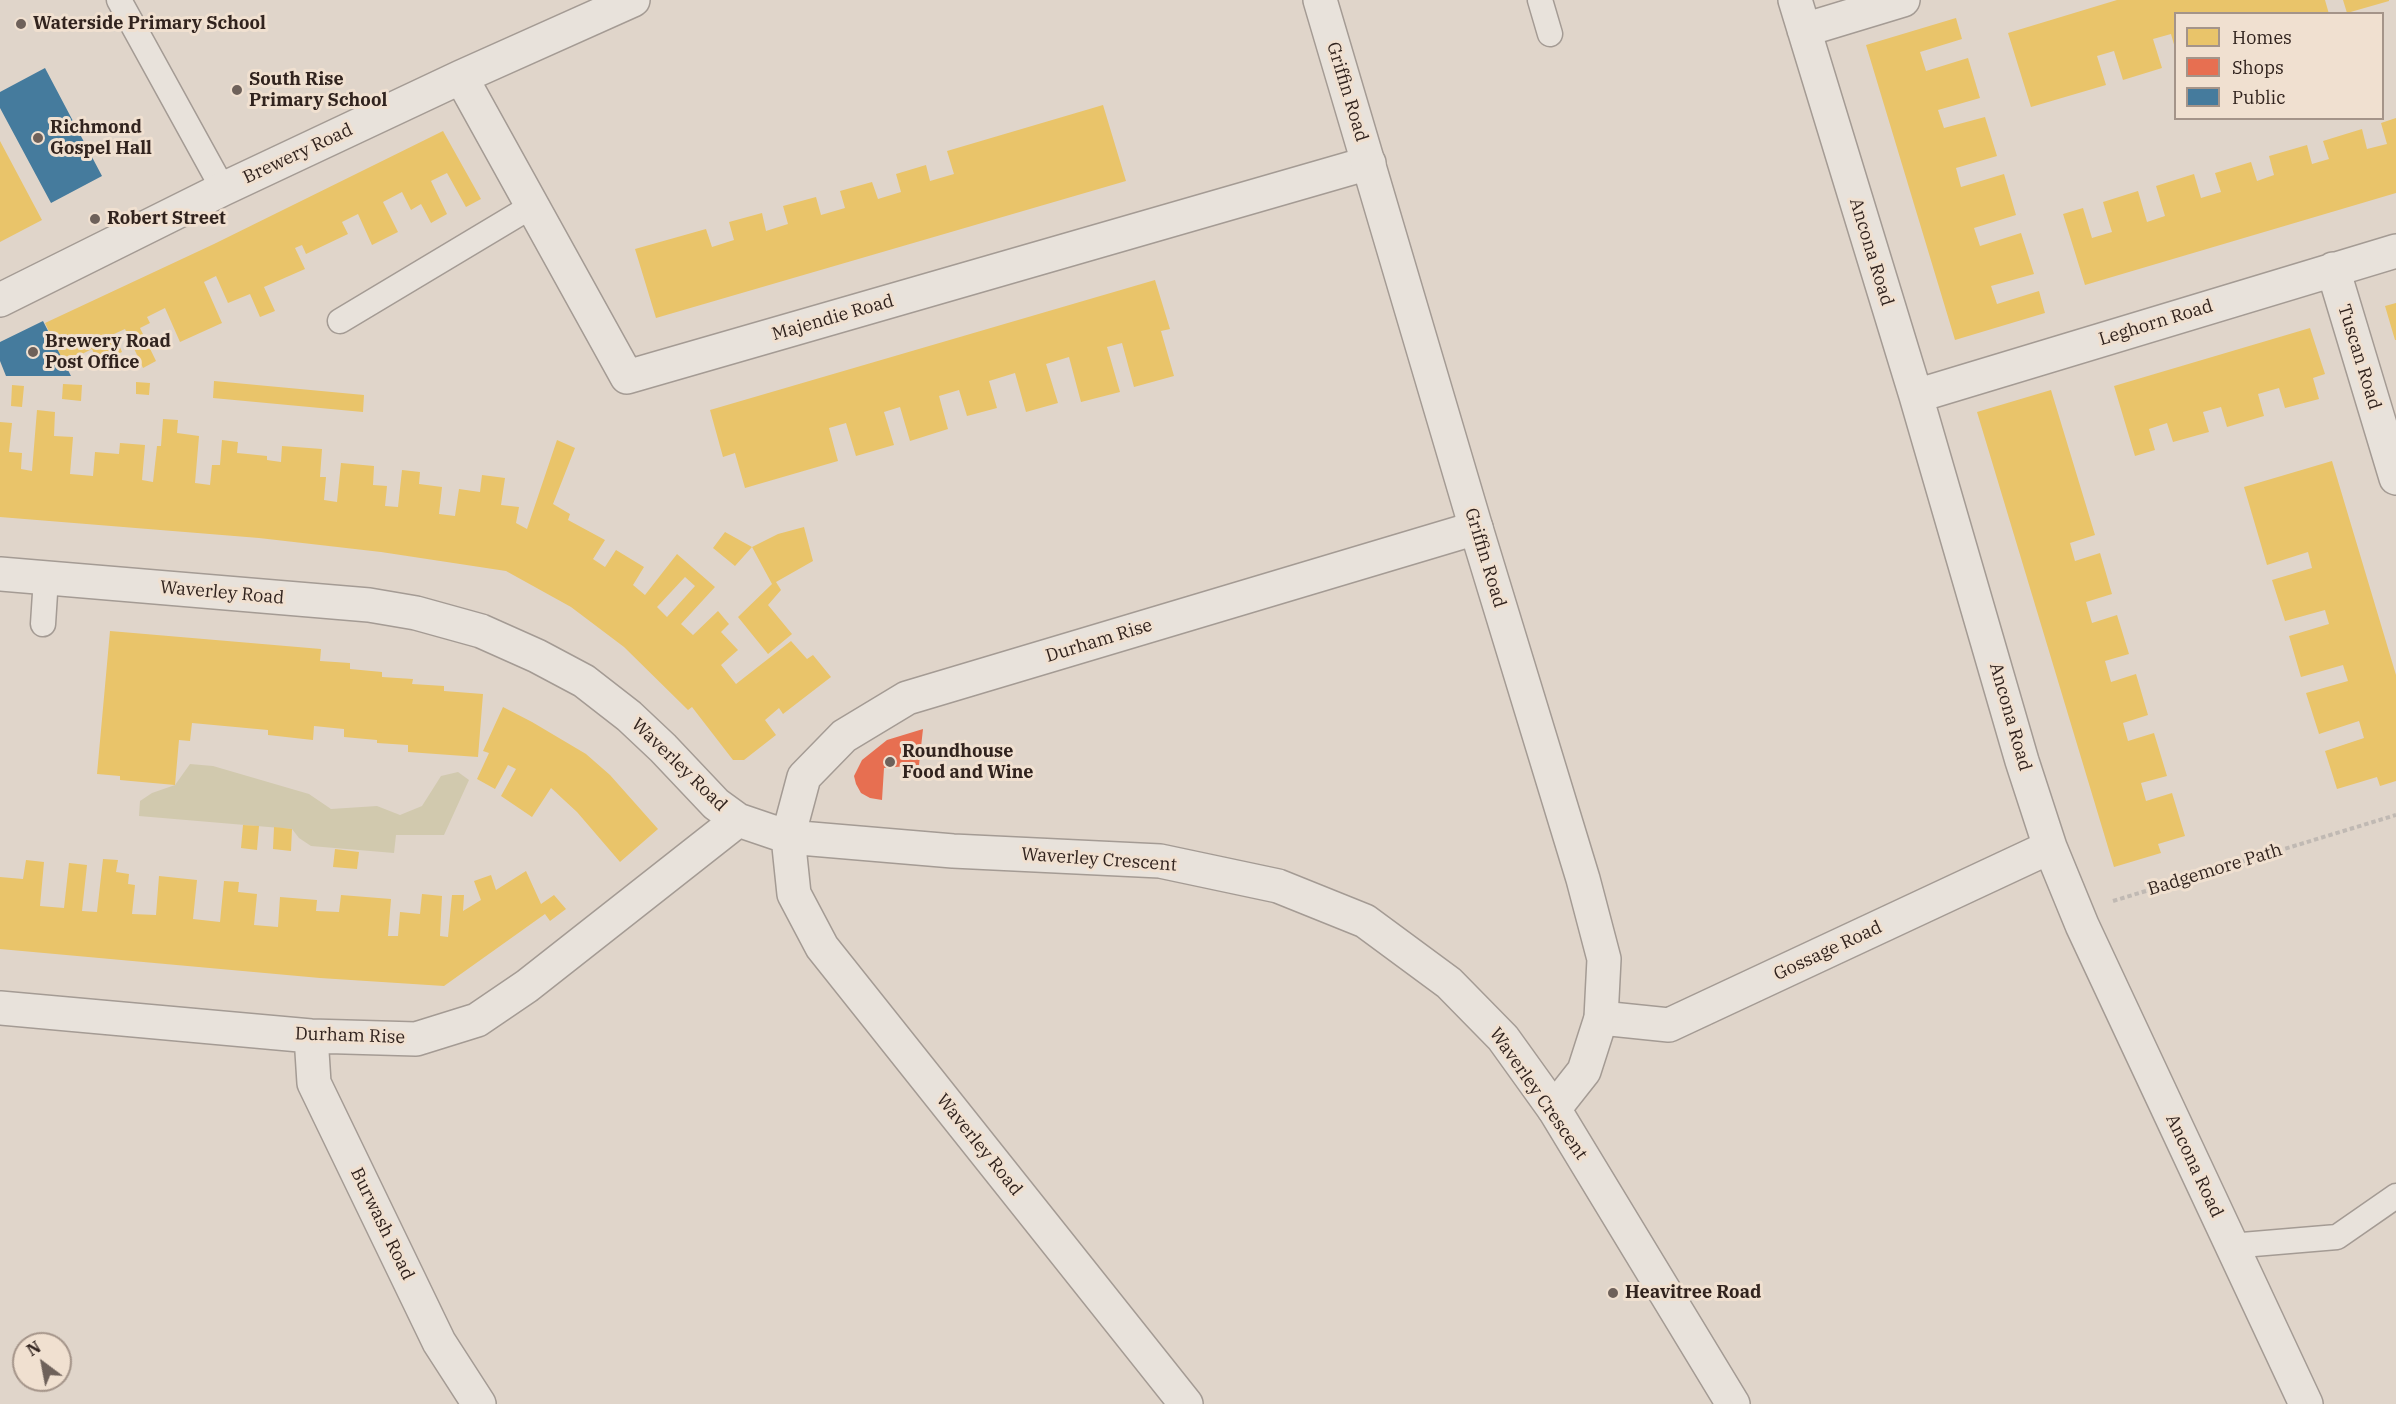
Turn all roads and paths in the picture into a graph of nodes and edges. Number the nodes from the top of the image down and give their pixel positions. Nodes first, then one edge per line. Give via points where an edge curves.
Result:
1 (119, 0) edge
2 (633, 0) edge
3 (1320, 0) edge
4 (1540, 0) edge
5 (1903, 0) edge
6 (1800, 15) edge
7 (1550, 34) dead end
8 (461, 77) junction
9 (1369, 163) junction
10 (223, 189) junction
11 (532, 206) junction
12 (2396, 251) edge
13 (2333, 269) junction
14 (0, 300) edge
15 (339, 321) dead end
16 (1916, 396) junction
17 (2396, 478) edge
18 (1476, 528) junction
19 (0, 574) edge
20 (46, 578) junction
21 (43, 624) dead end
22 (2396, 815) edge
23 (738, 820) junction
24 (788, 837) junction
25 (2050, 847) junction
26 (2104, 894) dead end
27 (0, 1008) edge
28 (1601, 1018) junction
29 (311, 1036) junction
30 (1554, 1110) junction
31 (2396, 1196) edge
32 (2230, 1246) junction
33 (1180, 1402) edge
34 (479, 1404) edge
35 (1733, 1404) edge
36 (2306, 1404) edge

1 - 10 lane
2 - 8 street, Brewery Road
3 - 9 street, Griffin Road
4 - 7 lane
5 - 6 street
6 - 16 street, Ancona Road
8 - 10 street, Brewery Road
8 - 11 street, Majendie Road
9 - 11 street, Majendie Road via 627,377
9 - 18 street, Griffin Road
10 - 14 street, Brewery Road
11 - 15 lane
12 - 13 street, Leghorn Road
13 - 16 street, Leghorn Road
13 - 17 street, Tuscan Road
16 - 25 street, Ancona Road
18 - 24 street, Durham Rise via 907,699 844,736 804,777
18 - 28 street, Griffin Road via 1605,959
19 - 20 street, Waverley Road
20 - 21 lane
20 - 23 street, Waverley Road via 369,605 481,631 584,681 629,716 716,804
22 - 26 path, Badgemore Path via 2113,902
23 - 24 street, Waverley Road
23 - 29 street, Durham Rise via 527,986 477,1020 416,1038
24 - 30 street, Waverley Crescent via 953,851 1161,861 1278,886 1365,921 1449,983 1503,1038
24 - 33 street, Waverley Road via 794,894 822,947
25 - 28 street, Gossage Road via 1669,1025
25 - 32 street, Ancona Road
27 - 29 street, Durham Rise
28 - 30 street, Griffin Road via 1584,1071
29 - 34 street, Burwash Road via 314,1083 439,1342
30 - 35 street, Waverley Crescent
31 - 32 lane via 2337,1238
32 - 36 street, Ancona Road

